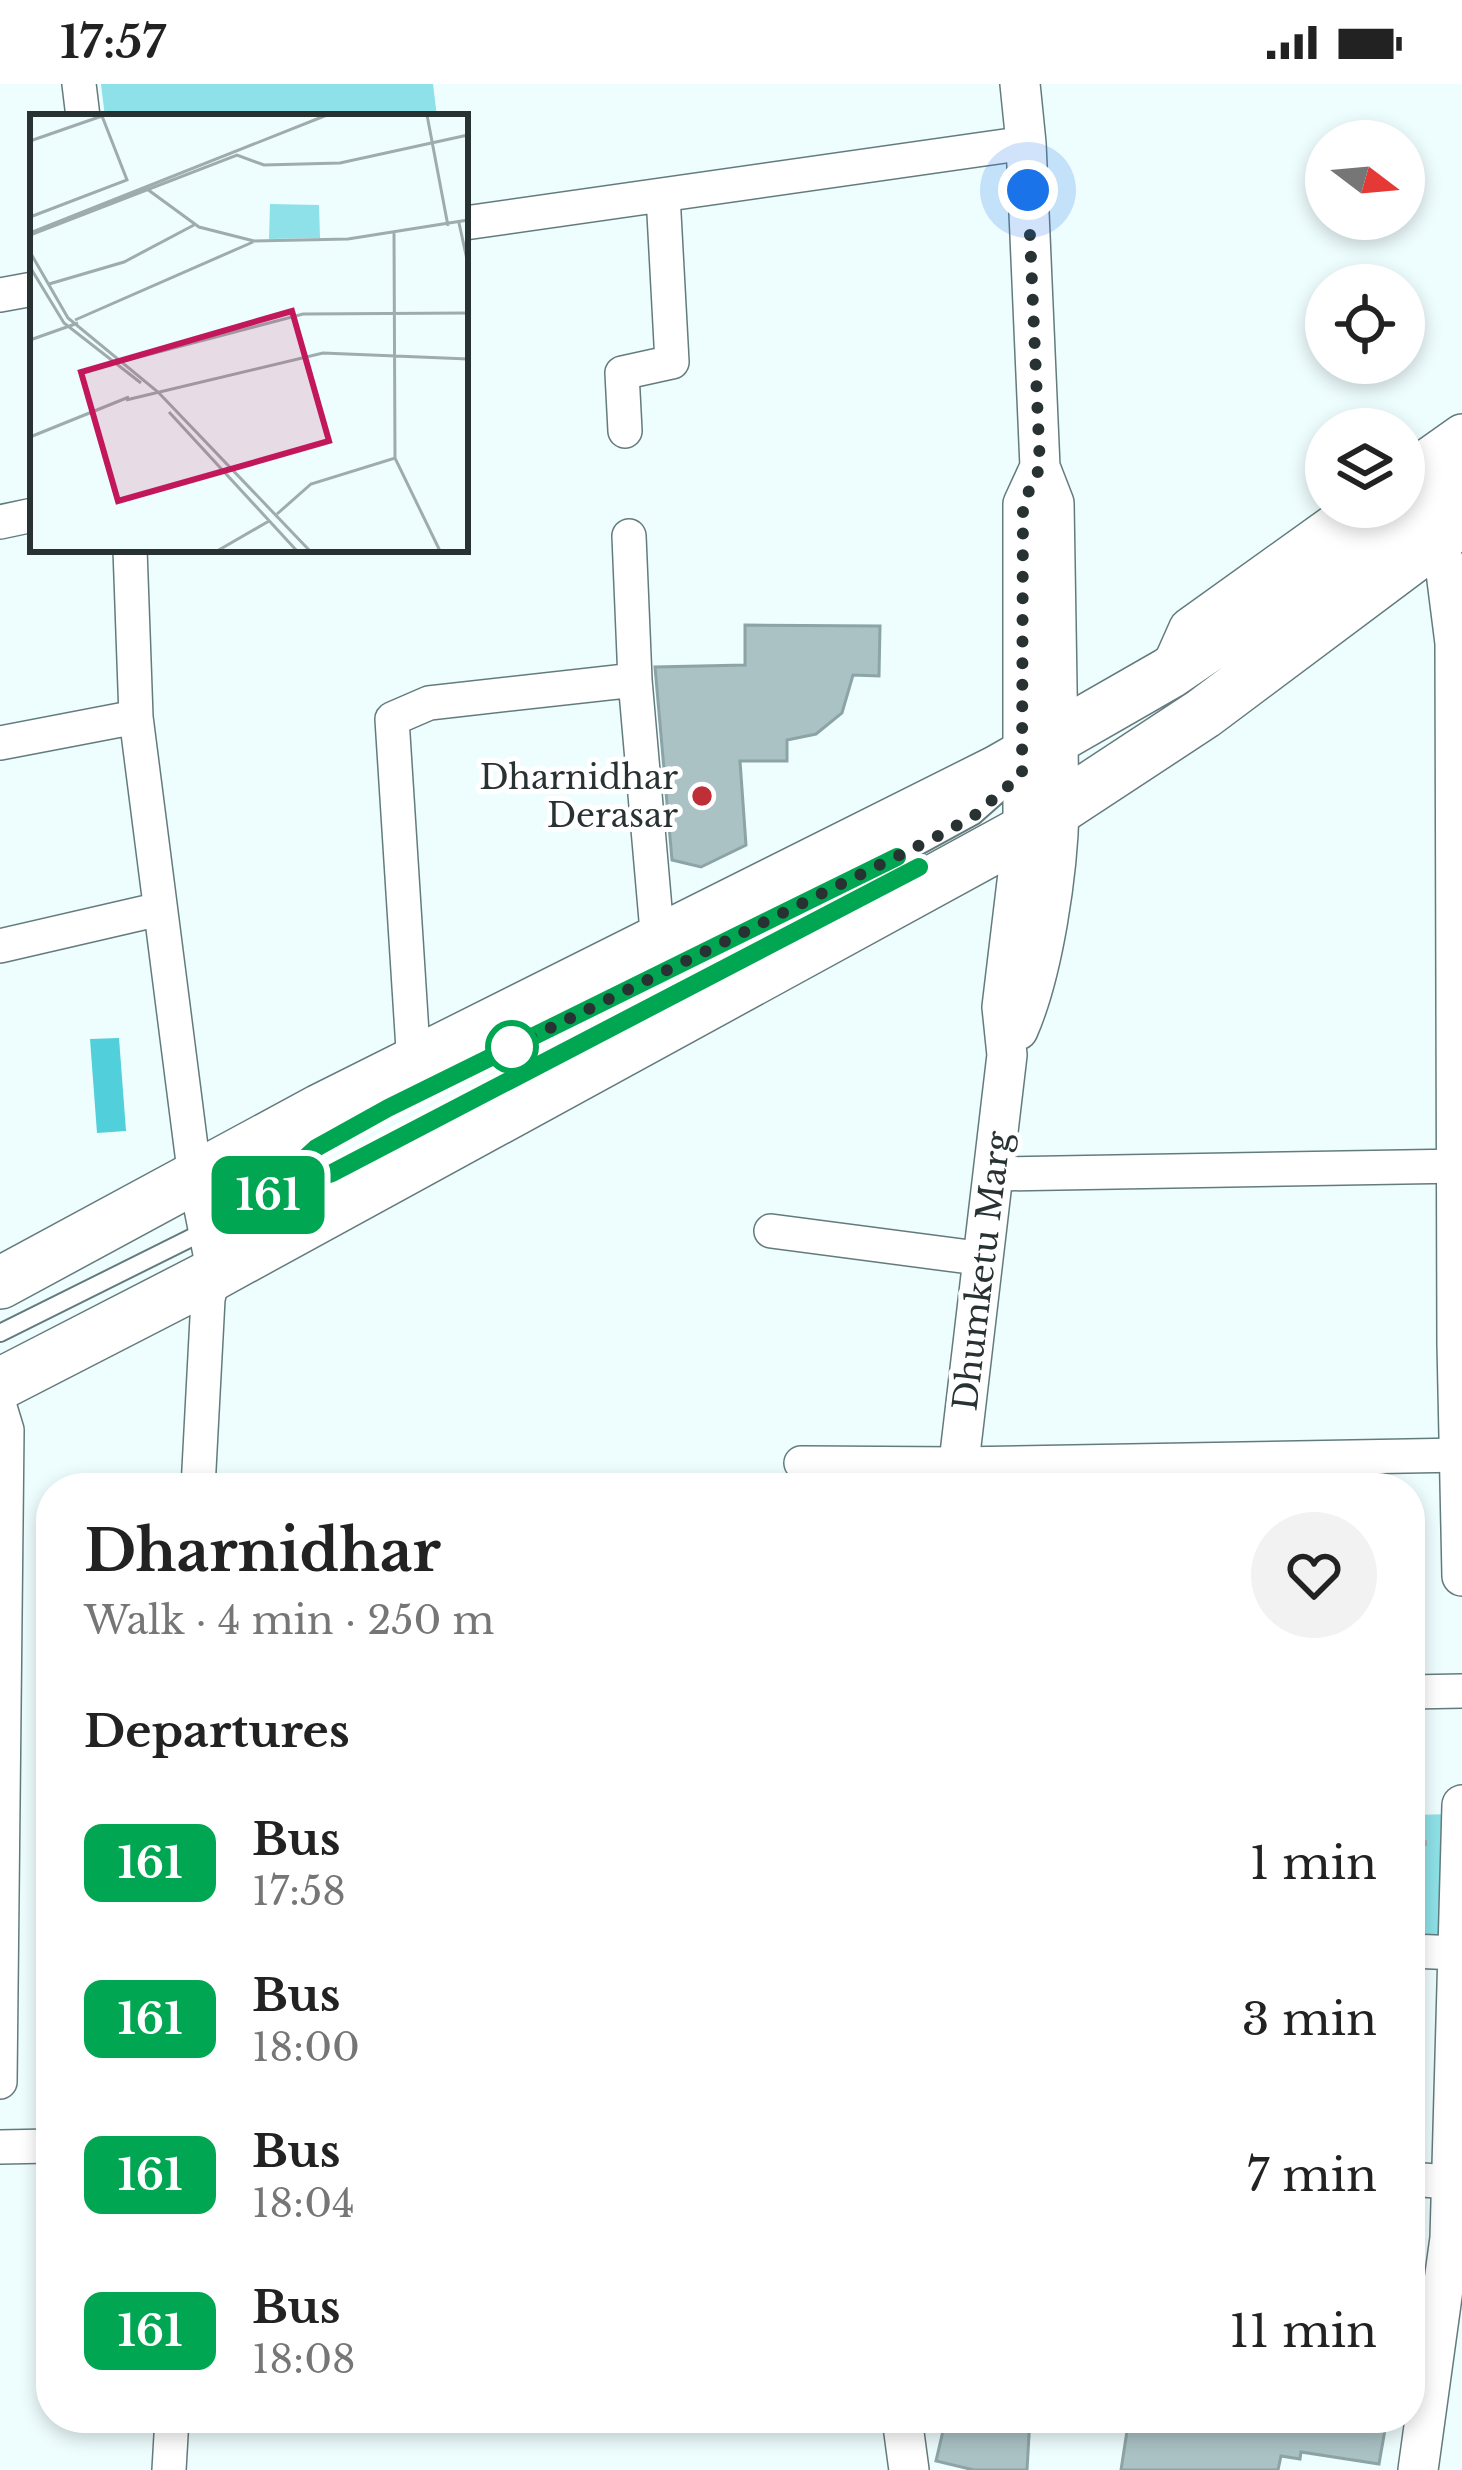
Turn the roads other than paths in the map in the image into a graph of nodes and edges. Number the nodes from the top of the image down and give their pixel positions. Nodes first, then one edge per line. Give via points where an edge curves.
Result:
1 (79, 84) edge
2 (1020, 84) edge
3 (82, 114) edge
4 (1026, 143) junction
5 (662, 196) junction
6 (468, 224) edge
7 (30, 290) edge
8 (0, 296) edge
9 (625, 431) dead end
10 (1462, 434) edge
11 (1425, 460) edge
12 (1462, 473) edge
13 (30, 515) edge
14 (0, 522) edge
15 (1329, 528) edge
16 (629, 536) dead end
17 (1456, 545) edge
18 (130, 552) edge
19 (1244, 652) junction
20 (1169, 673) junction
21 (635, 680) junction
22 (1204, 713) junction
23 (136, 717) junction
24 (0, 743) edge
25 (1041, 778) junction
26 (855, 900) dead end
27 (160, 909) junction
28 (658, 943) junction
29 (0, 946) edge
30 (608, 1031) dead end
31 (414, 1065) junction
32 (1460, 1166) edge
33 (996, 1174) junction
34 (195, 1178) junction
35 (262, 1198) junction
36 (771, 1231) dead end
37 (208, 1253) junction
38 (985, 1259) junction
39 (0, 1283) edge
40 (0, 1333) edge
41 (0, 1384) edge
42 (0, 1407) edge
43 (1460, 1455) edge
44 (801, 1462) dead end
45 (199, 1473) edge
46 (924, 1473) edge
47 (957, 1473) edge
48 (1029, 1473) edge
49 (1462, 1576) edge
50 (1462, 1691) edge
51 (1425, 1692) edge
52 (1462, 1805) edge
53 (1460, 1940) edge
54 (1425, 1948) edge
55 (0, 2082) edge
56 (36, 2146) edge
57 (0, 2147) edge
58 (1425, 2181) edge
59 (1457, 2183) edge
60 (1425, 2352) edge
61 (171, 2433) edge
62 (904, 2433) edge
63 (1419, 2433) edge
64 (169, 2470) edge
65 (909, 2470) edge
66 (1418, 2470) edge

1 - 3 street
2 - 4 street, Dhumketu Marg
4 - 5 street
4 - 25 street, Dhumketu Marg via 1040,467 1023,504
5 - 6 street
5 - 9 street via 672,362 622,373
7 - 8 street
10 - 11 street
12 - 19 main road
13 - 14 street
15 - 20 street via 1189,628
16 - 21 street
17 - 19 main road
17 - 22 street via 1262,700
17 - 32 street
18 - 23 street
19 - 20 main road
19 - 22 main road
20 - 25 main road
21 - 28 street
21 - 31 street via 429,703 392,719
22 - 25 main road
23 - 24 street
23 - 27 street
25 - 26 lane via 999,822
25 - 28 main road via 896,826
25 - 33 street, Dhumketu Marg via 1058,842 1028,1006 1007,1054
25 - 35 lane via 388,1108 316,1148
25 - 37 main road
27 - 29 street
27 - 34 street
28 - 31 main road
30 - 35 lane via 332,1173
31 - 34 main road
32 - 33 street
32 - 43 street
33 - 38 street, Dhumketu Marg
34 - 37 street
34 - 39 main road
35 - 37 lane
36 - 38 street
37 - 40 lane
37 - 41 main road
37 - 45 street
38 - 47 street, Dhumketu Marg
42 - 55 street via 8,1430
43 - 48 street
43 - 49 street
44 - 46 street
50 - 51 street
52 - 53 street
53 - 54 street
53 - 59 street
56 - 57 street
58 - 59 street
59 - 60 street
61 - 64 street
62 - 65 street
63 - 66 street

